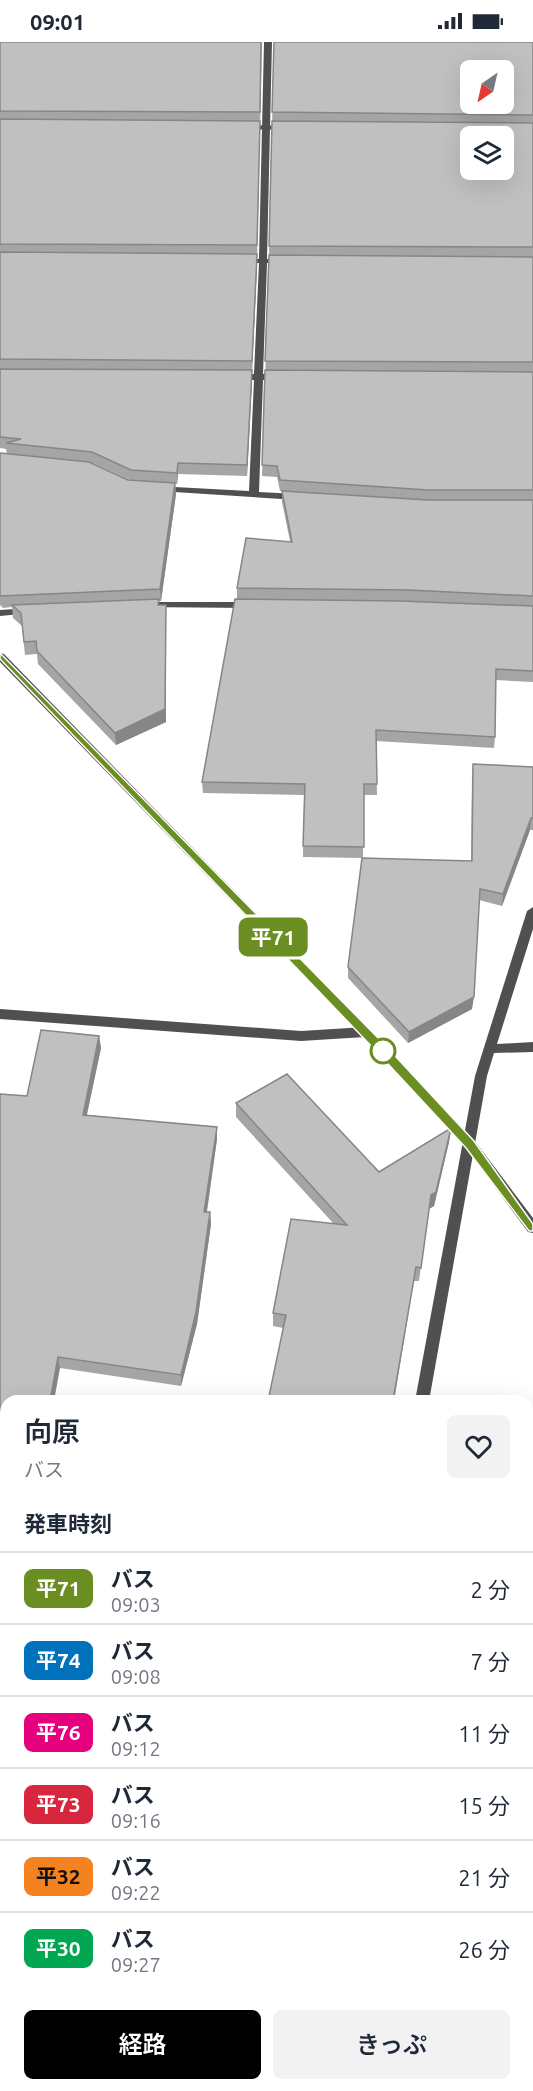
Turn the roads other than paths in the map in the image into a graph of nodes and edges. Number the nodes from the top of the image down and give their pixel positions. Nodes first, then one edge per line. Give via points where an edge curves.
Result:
1 (268, 42) edge
2 (231, 127) edge
3 (266, 128) junction
4 (300, 128) edge
5 (229, 261) edge
6 (263, 261) junction
7 (298, 261) edge
8 (224, 377) edge
9 (260, 377) junction
10 (295, 377) edge
11 (152, 487) edge
12 (254, 494) junction
13 (311, 498) edge
14 (261, 604) edge
15 (134, 605) edge
16 (44, 610) edge
17 (0, 613) edge
18 (0, 656) edge
19 (533, 911) edge
20 (0, 1014) edge
21 (365, 1032) junction
22 (533, 1047) edge
23 (488, 1048) junction
24 (470, 1144) junction
25 (533, 1228) edge
26 (423, 1395) edge

1 - 3 street
2 - 3 street
3 - 4 street
3 - 6 street
5 - 6 street
6 - 7 street
6 - 9 street
8 - 9 street
9 - 10 street
9 - 12 street
11 - 12 street
12 - 13 street
14 - 15 street
16 - 17 street
18 - 21 street
19 - 23 street
20 - 21 street via 301,1036
21 - 24 street
22 - 23 street
23 - 24 street
24 - 25 street
24 - 26 street

